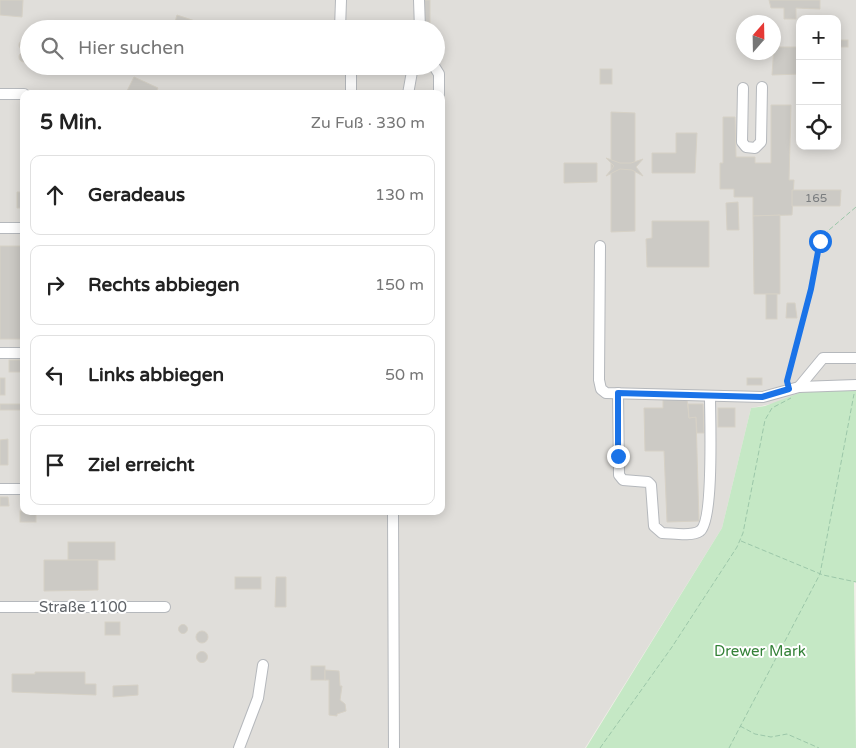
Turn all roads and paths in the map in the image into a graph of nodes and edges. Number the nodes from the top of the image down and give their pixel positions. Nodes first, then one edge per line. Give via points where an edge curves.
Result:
1 (341, 0) edge
2 (419, 0) edge
3 (340, 20) edge
4 (420, 20) edge
5 (351, 75) edge
6 (411, 75) edge
7 (439, 75) edge
8 (762, 87) dead end
9 (744, 88) dead end
10 (351, 90) edge
11 (409, 90) edge
12 (439, 90) edge
13 (0, 94) edge
14 (20, 94) edge
15 (856, 208) edge
16 (0, 228) edge
17 (20, 228) edge
18 (600, 246) dead end
19 (0, 353) edge
20 (20, 353) edge
21 (856, 358) edge
22 (856, 385) edge
23 (794, 388) junction
24 (618, 393) junction
25 (710, 396) junction
26 (0, 488) edge
27 (20, 488) edge
28 (393, 515) edge
29 (740, 540) junction
30 (820, 574) junction
31 (856, 582) edge
32 (0, 606) edge
33 (165, 607) dead end
34 (263, 665) dead end
35 (740, 726) junction
36 (239, 748) edge
37 (394, 748) edge
38 (600, 748) edge
39 (729, 748) edge
40 (819, 748) edge

1 - 3 lane
2 - 4 lane
5 - 10 lane
6 - 11 lane
7 - 12 lane
8 - 9 lane via 761,142 755,148 746,147 742,142
13 - 14 lane
15 - 23 path via 820,241 787,381
16 - 17 lane
18 - 24 lane via 599,380 603,391
19 - 20 lane
21 - 23 lane via 823,358
22 - 23 lane
22 - 30 path
23 - 25 lane via 762,397
23 - 29 path via 790,400 772,408 765,420
24 - 25 lane
24 - 25 lane via 618,475 623,480 651,485 654,526 662,533 676,534 700,531 705,524 709,489
26 - 27 lane
28 - 37 lane
29 - 30 path
29 - 38 path via 672,647
30 - 31 path
30 - 35 path
32 - 33 lane, Straße 1100
34 - 36 lane via 258,698
35 - 39 path
35 - 40 path via 770,737 786,734

